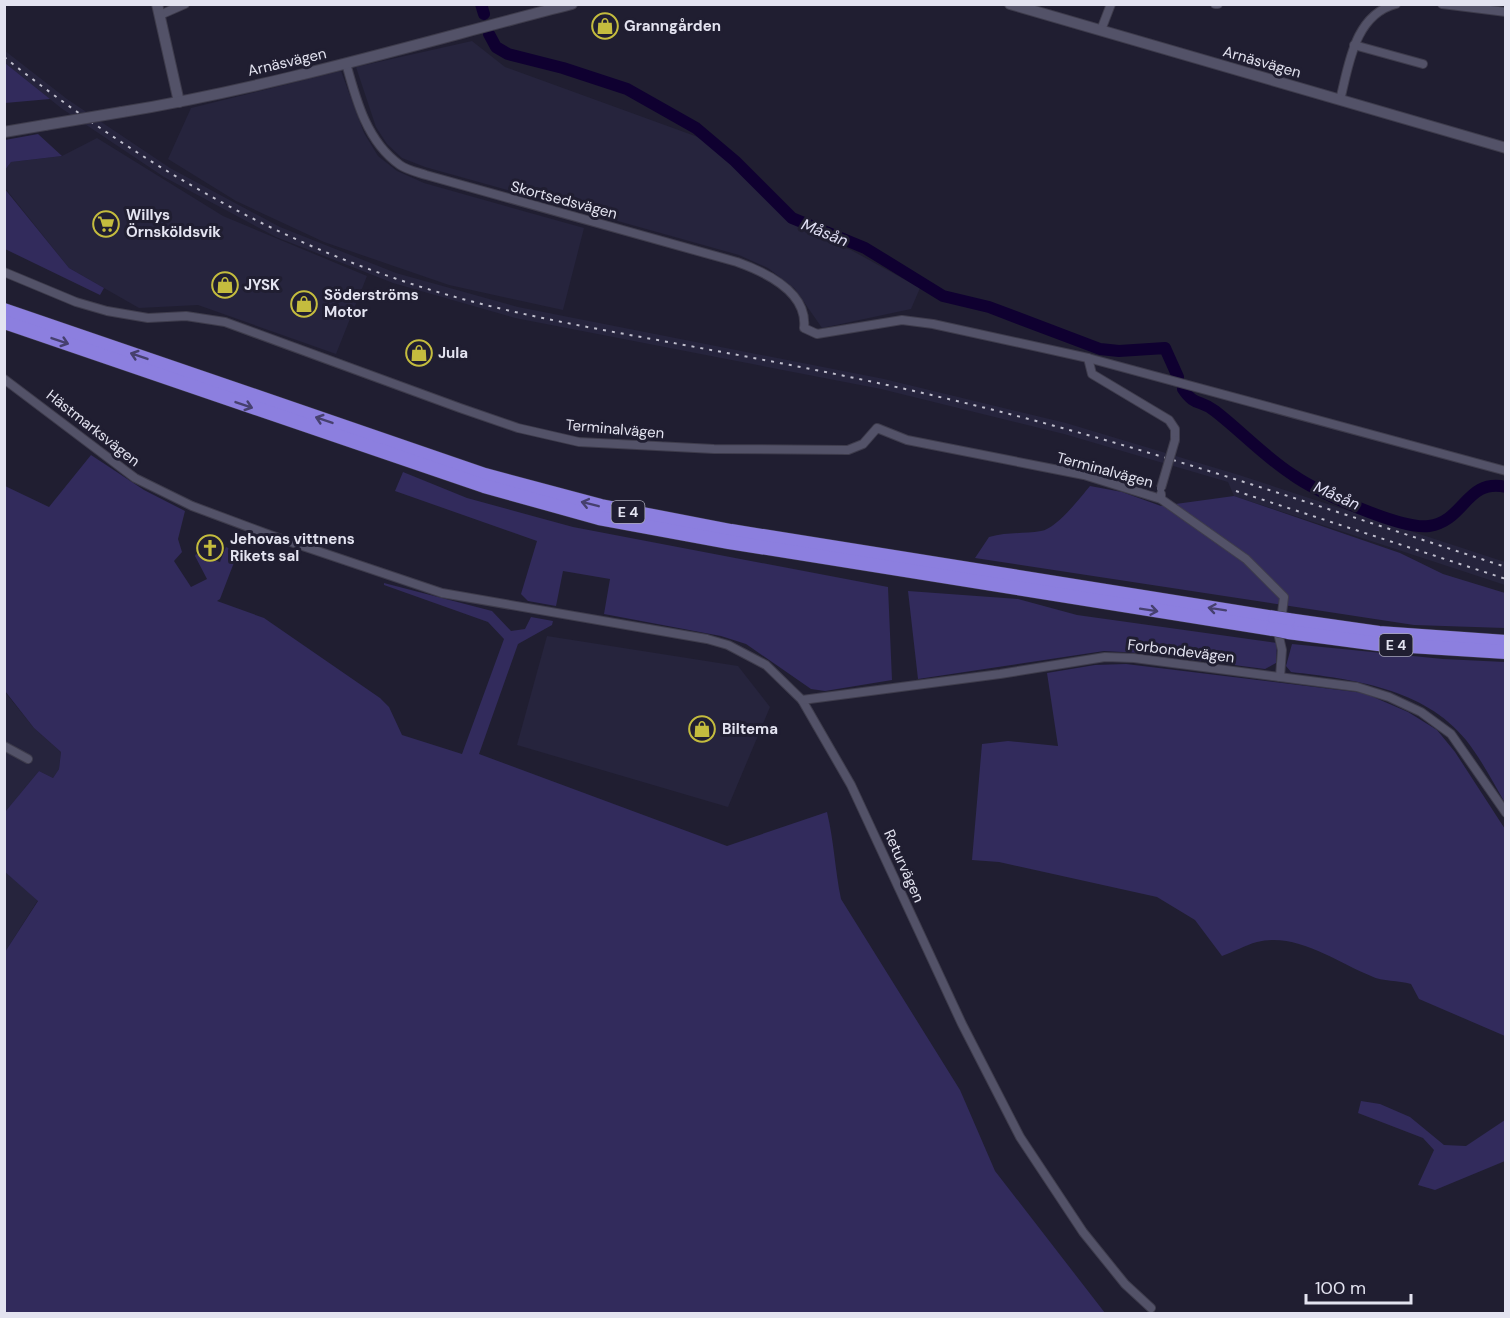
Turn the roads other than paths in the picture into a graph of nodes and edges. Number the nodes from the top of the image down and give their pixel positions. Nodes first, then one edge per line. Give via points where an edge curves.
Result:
1 (185, 4) edge
2 (1010, 4) edge
3 (1111, 4) edge
4 (1396, 4) edge
5 (1442, 4) edge
6 (568, 5) edge
7 (159, 10) edge
8 (1506, 12) edge
9 (1101, 30) junction
10 (1354, 45) junction
11 (346, 63) junction
12 (1423, 64) dead end
13 (1340, 100) junction
14 (179, 102) junction
15 (4, 132) edge
16 (1506, 148) edge
17 (4, 272) edge
18 (4, 310) edge
19 (4, 322) edge
20 (1088, 358) junction
21 (4, 380) edge
22 (1506, 471) edge
23 (1161, 499) junction
24 (507, 605) joint
25 (1281, 625) junction
26 (1506, 642) edge
27 (1506, 652) edge
28 (1280, 677) junction
29 (802, 700) junction
30 (4, 746) edge
31 (28, 759) dead end
32 (1506, 813) edge
33 (1150, 1308) dead end

1 - 7 street
2 - 9 street, Arnäsvägen
3 - 9 street
4 - 10 street via 1367,22
5 - 8 street
6 - 11 street, Arnäsvägen
7 - 14 street
9 - 13 street, Arnäsvägen
10 - 12 street
10 - 13 street
11 - 14 street, Arnäsvägen
11 - 20 street, Skortsedsvägen via 371,132 401,166 737,261 774,278 796,301 805,320 804,328 817,334 902,321 1018,341
13 - 16 street, Arnäsvägen
14 - 15 street, Arnäsvägen, bridge
17 - 23 street, Terminalvägen via 107,311 148,318 186,316 225,322 479,415 579,442 848,450 863,444 877,428 907,440 1084,475
25 -> 18 highway, E 4 via 600,507 485,476
19 -> 25 highway, E 4 via 483,486 599,518 729,542
20 - 22 street
20 - 23 street, bridge via 1092,374 1169,420 1175,429
21 - 24 street, Hästmarksvägen via 126,471 192,506 418,587
23 - 28 street via 1246,559 1284,597
24 - 29 street, Returvägen via 728,645 766,666
25 - 26 highway, E 4
25 - 27 highway, E 4 via 1378,644
28 - 29 street, Forbondevägen via 1105,657
28 - 32 street, Forbondevägen via 1357,687 1421,712 1461,746
29 - 33 street, Returvägen via 851,785 962,1024 1020,1137 1083,1232
30 - 31 street

